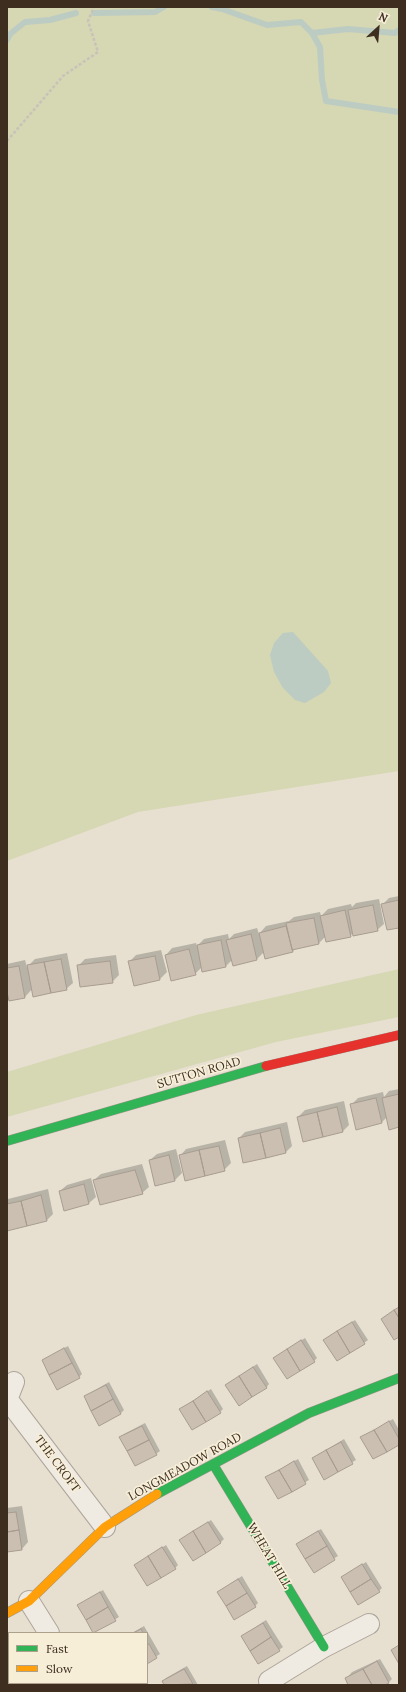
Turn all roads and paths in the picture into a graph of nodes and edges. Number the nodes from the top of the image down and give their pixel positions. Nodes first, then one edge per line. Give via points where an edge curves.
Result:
1 (94, 7) edge
2 (7, 141) edge
3 (399, 1035) edge
4 (7, 1140) edge
5 (399, 1378) edge
6 (10, 1394) edge
7 (213, 1464) junction
8 (106, 1527) junction
9 (29, 1601) junction
10 (7, 1613) edge
11 (369, 1624) dead end
12 (48, 1632) edge
13 (324, 1647) junction
14 (269, 1681) dead end

1 - 2 path via 88,21 98,52 63,76
3 - 4 street, SUTTON ROAD via 280,1062
5 - 7 street, LONGMEADOW ROAD via 310,1413
6 - 8 street, THE CROFT
7 - 8 street, LONGMEADOW ROAD via 170,1486
7 - 13 street, WHEAT HILL
8 - 9 street, LONGMEADOW ROAD
9 - 10 street, LONGMEADOW ROAD
9 - 12 street
11 - 13 street
13 - 14 street

